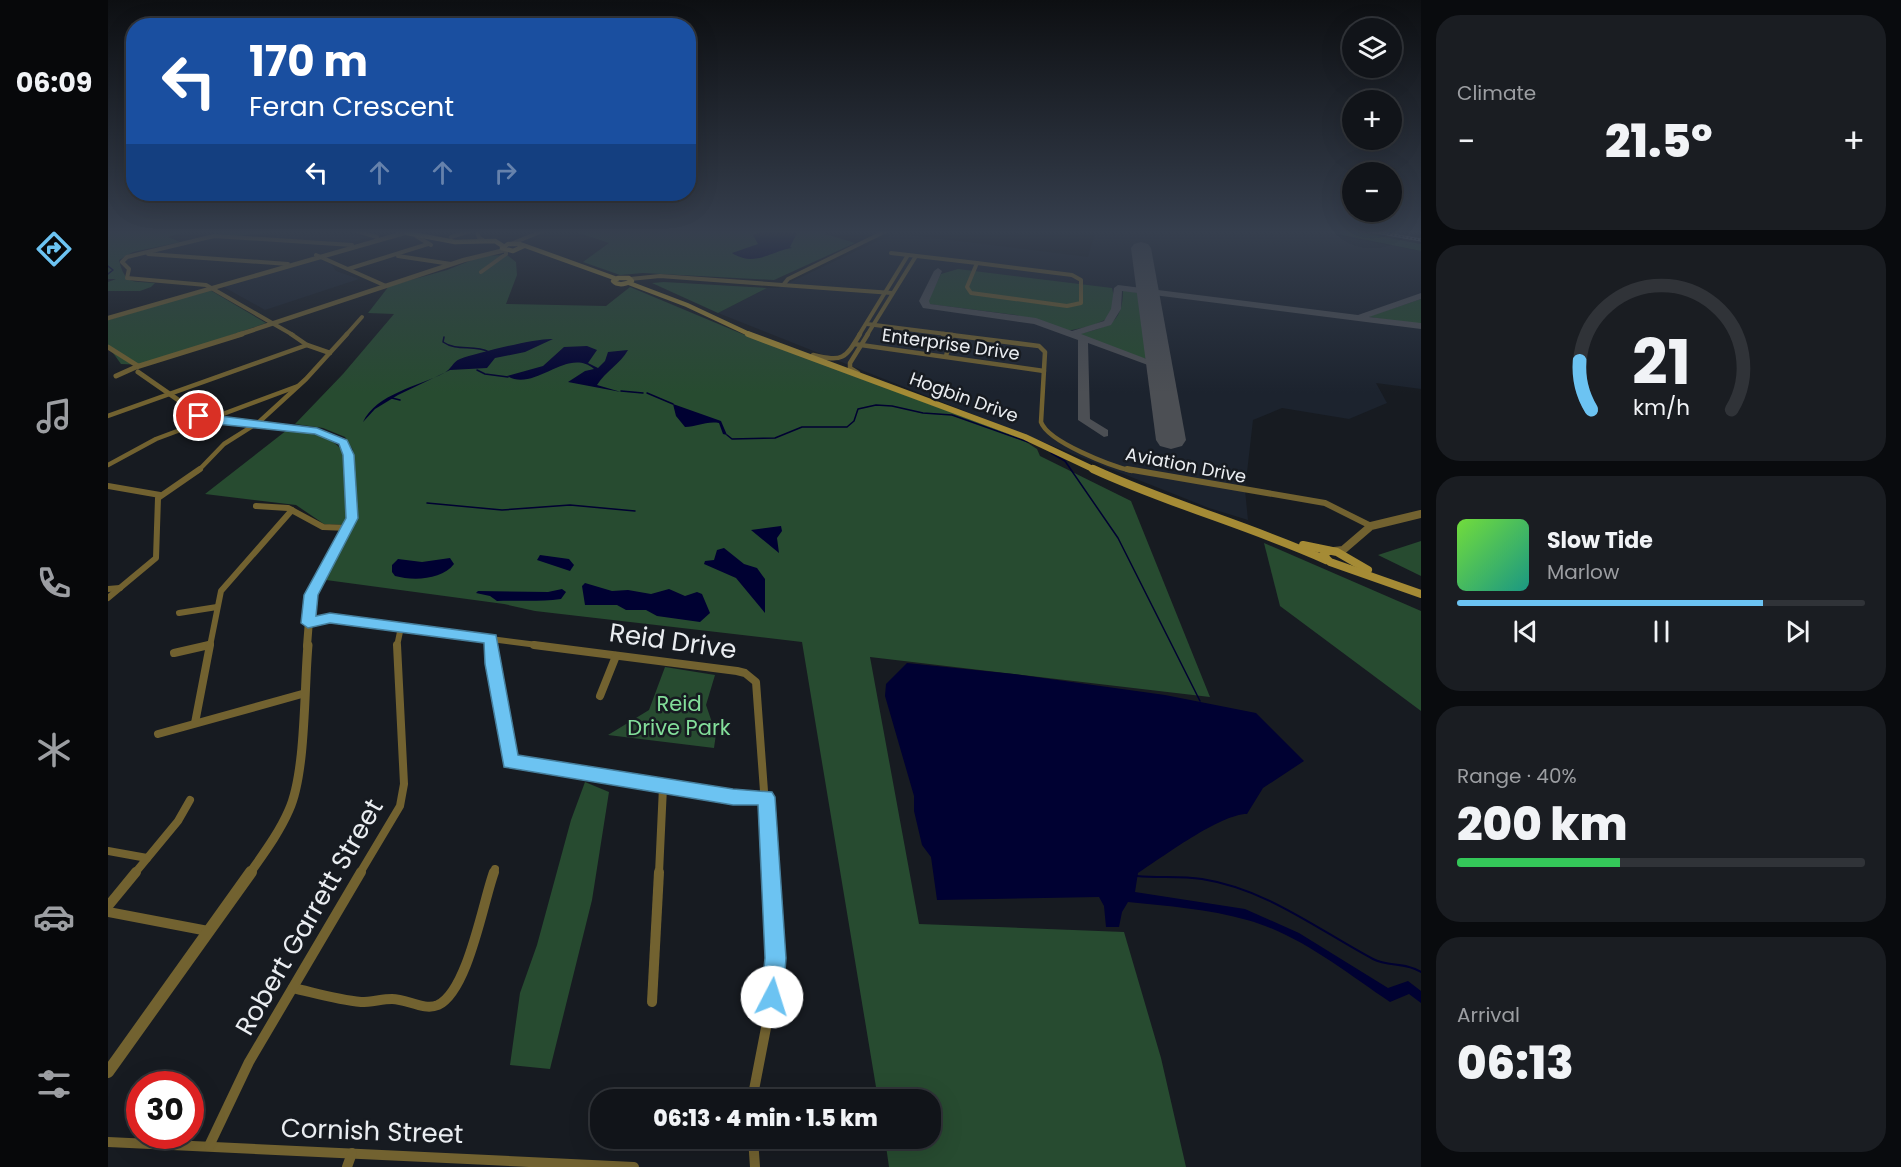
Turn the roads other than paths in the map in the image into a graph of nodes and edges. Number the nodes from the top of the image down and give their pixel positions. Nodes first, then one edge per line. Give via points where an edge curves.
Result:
1 (188, 284) edge
2 (220, 284) edge
3 (220, 284) edge
4 (383, 284) edge
5 (391, 284) edge
6 (638, 284) edge
7 (789, 284) edge
8 (890, 284) edge
9 (898, 284) edge
10 (969, 284) edge
11 (1081, 284) edge
12 (386, 286) junction
13 (211, 287) junction
14 (886, 292) junction
15 (892, 293) junction
16 (108, 317) edge
17 (362, 317) dead end
18 (275, 323) junction
19 (867, 324) junction
20 (874, 324) junction
21 (952, 335) junction
22 (854, 344) junction
23 (307, 345) junction
24 (861, 345) junction
25 (108, 346) edge
26 (780, 347) junction
27 (330, 353) junction
28 (946, 356) junction
29 (138, 369) junction
30 (1044, 371) junction
31 (108, 379) edge
32 (868, 379) junction
33 (298, 386) junction
34 (171, 393) junction
35 (108, 416) edge
36 (207, 420) junction
37 (255, 425) junction
38 (108, 465) edge
39 (108, 486) edge
40 (160, 495) junction
41 (256, 506) dead end
42 (292, 510) junction
43 (1421, 513) edge
44 (1371, 526) junction
45 (348, 528) junction
46 (1330, 554) junction
47 (1345, 558) junction
48 (120, 588) junction
49 (108, 589) edge
50 (1421, 594) edge
51 (108, 598) edge
52 (217, 607) junction
53 (179, 613) dead end
54 (308, 623) junction
55 (401, 627) junction
56 (491, 639) junction
57 (211, 644) junction
58 (174, 653) dead end
59 (616, 656) junction
60 (302, 694) junction
61 (600, 696) dead end
62 (195, 723) junction
63 (158, 734) dead end
64 (663, 787) junction
65 (766, 797) junction
66 (190, 800) dead end
67 (108, 851) edge
68 (147, 858) junction
69 (495, 869) dead end
70 (108, 906) edge
71 (108, 912) edge
72 (209, 931) junction
73 (292, 988) junction
74 (652, 1002) dead end
75 (108, 1072) edge
76 (754, 1089) edge
77 (108, 1142) edge
78 (209, 1146) junction
79 (754, 1149) edge
80 (352, 1152) junction
81 (489, 1163) edge
82 (347, 1167) edge
83 (629, 1167) edge
84 (755, 1167) edge

1 - 13 street
2 - 13 street
3 - 13 street
4 - 12 street
5 - 12 street
6 - 26 main road, Hogbin Drive
7 - 14 street
8 - 14 street
9 - 15 street
10 - 11 street via 971,292 1067,306 1081,303
12 - 18 street
13 - 16 street
13 - 18 street
14 - 15 street
14 - 19 street
15 - 20 street
17 - 27 street
18 - 23 street
18 - 29 street
19 - 20 street, Aviation Drive
19 - 22 street
20 - 21 street, Aviation Drive
20 - 24 street
21 - 28 street
21 - 30 street, Aviation Drive via 1039,346 1045,352
22 - 24 street, Enterprise Drive
22 - 26 street via 845,357 834,360
23 - 27 street
23 - 34 street
24 - 28 street, Enterprise Drive
24 - 32 street via 849,365
25 - 29 street
26 - 32 main road, Hogbin Drive
27 - 33 street
28 - 30 street, Enterprise Drive
29 - 31 street
29 - 34 street
30 - 44 street, Aviation Drive via 1041,422 1048,434 1062,443 1129,470 1325,502
32 - 46 main road, Hogbin Drive via 1025,437 1168,501
33 - 36 street
33 - 37 street
34 - 35 street
34 - 36 street
36 - 37 street
36 - 38 street via 148,443
37 - 40 street via 224,444 199,470
37 - 45 street via 317,431 343,442 349,455 353,514
39 - 40 street
40 - 48 street via 156,558
41 - 42 street
42 - 45 street via 322,527
42 - 52 street via 221,591
43 - 44 street
44 - 47 street
45 - 54 street via 311,595
46 - 47 main road, Hogbin Drive
46 - 47 street
47 - 50 main road via 1386,581
48 - 49 street
48 - 51 street
52 - 53 street
52 - 57 street
54 - 55 street, Reid Drive via 330,618
54 - 60 street
55 - 56 street, Reid Drive
55 - 73 street, Robert Garrett Street via 397,642 404,784 399,806
56 - 59 street, Reid Drive
56 - 64 street via 510,762
57 - 58 street
57 - 62 street
59 - 61 street
59 - 65 street, Reid Drive via 737,671 756,682
60 - 62 street
60 - 72 street via 298,779 290,809 271,844
62 - 63 street
64 - 65 street via 733,797
64 - 74 street
65 - 76 street, Reid Drive via 774,979
66 - 68 street
67 - 68 street
68 - 70 street
69 - 73 street via 472,946 453,992 444,1002 429,1005 393,999 353,1001
71 - 72 street
72 - 75 street
73 - 78 street, Robert Garrett Street via 249,1062
77 - 78 street, Cornish Street
78 - 80 street, Cornish Street
79 - 84 street
80 - 81 street, Cornish Street
80 - 82 street
81 - 83 street, Cornish Street

